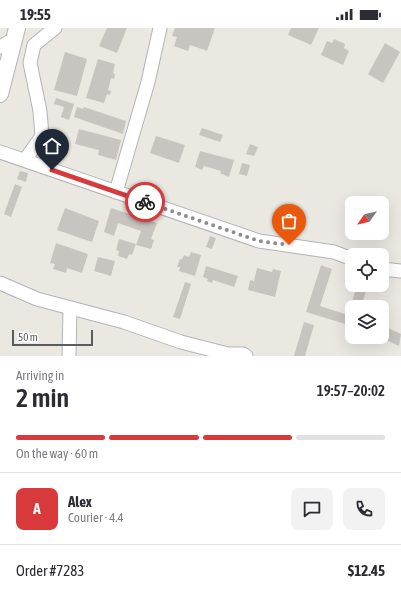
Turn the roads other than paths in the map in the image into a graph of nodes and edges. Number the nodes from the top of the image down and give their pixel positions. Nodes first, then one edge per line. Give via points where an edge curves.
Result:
1 (55, 28) edge
2 (160, 28) edge
3 (16, 34) edge
4 (0, 47) edge
5 (0, 94) edge
6 (0, 152) edge
7 (25, 160) junction
8 (116, 192) junction
9 (345, 256) edge
10 (389, 270) edge
11 (401, 271) edge
12 (0, 283) edge
13 (70, 308) junction
14 (69, 356) edge
15 (246, 356) edge

1 - 7 street via 34,45 30,63 40,111 42,136
2 - 8 street via 148,82
3 - 4 street
3 - 5 street
6 - 7 street
7 - 8 street
8 - 9 street via 259,241 334,252
10 - 11 street
12 - 13 street
13 - 14 street
13 - 15 street via 124,322 181,342

